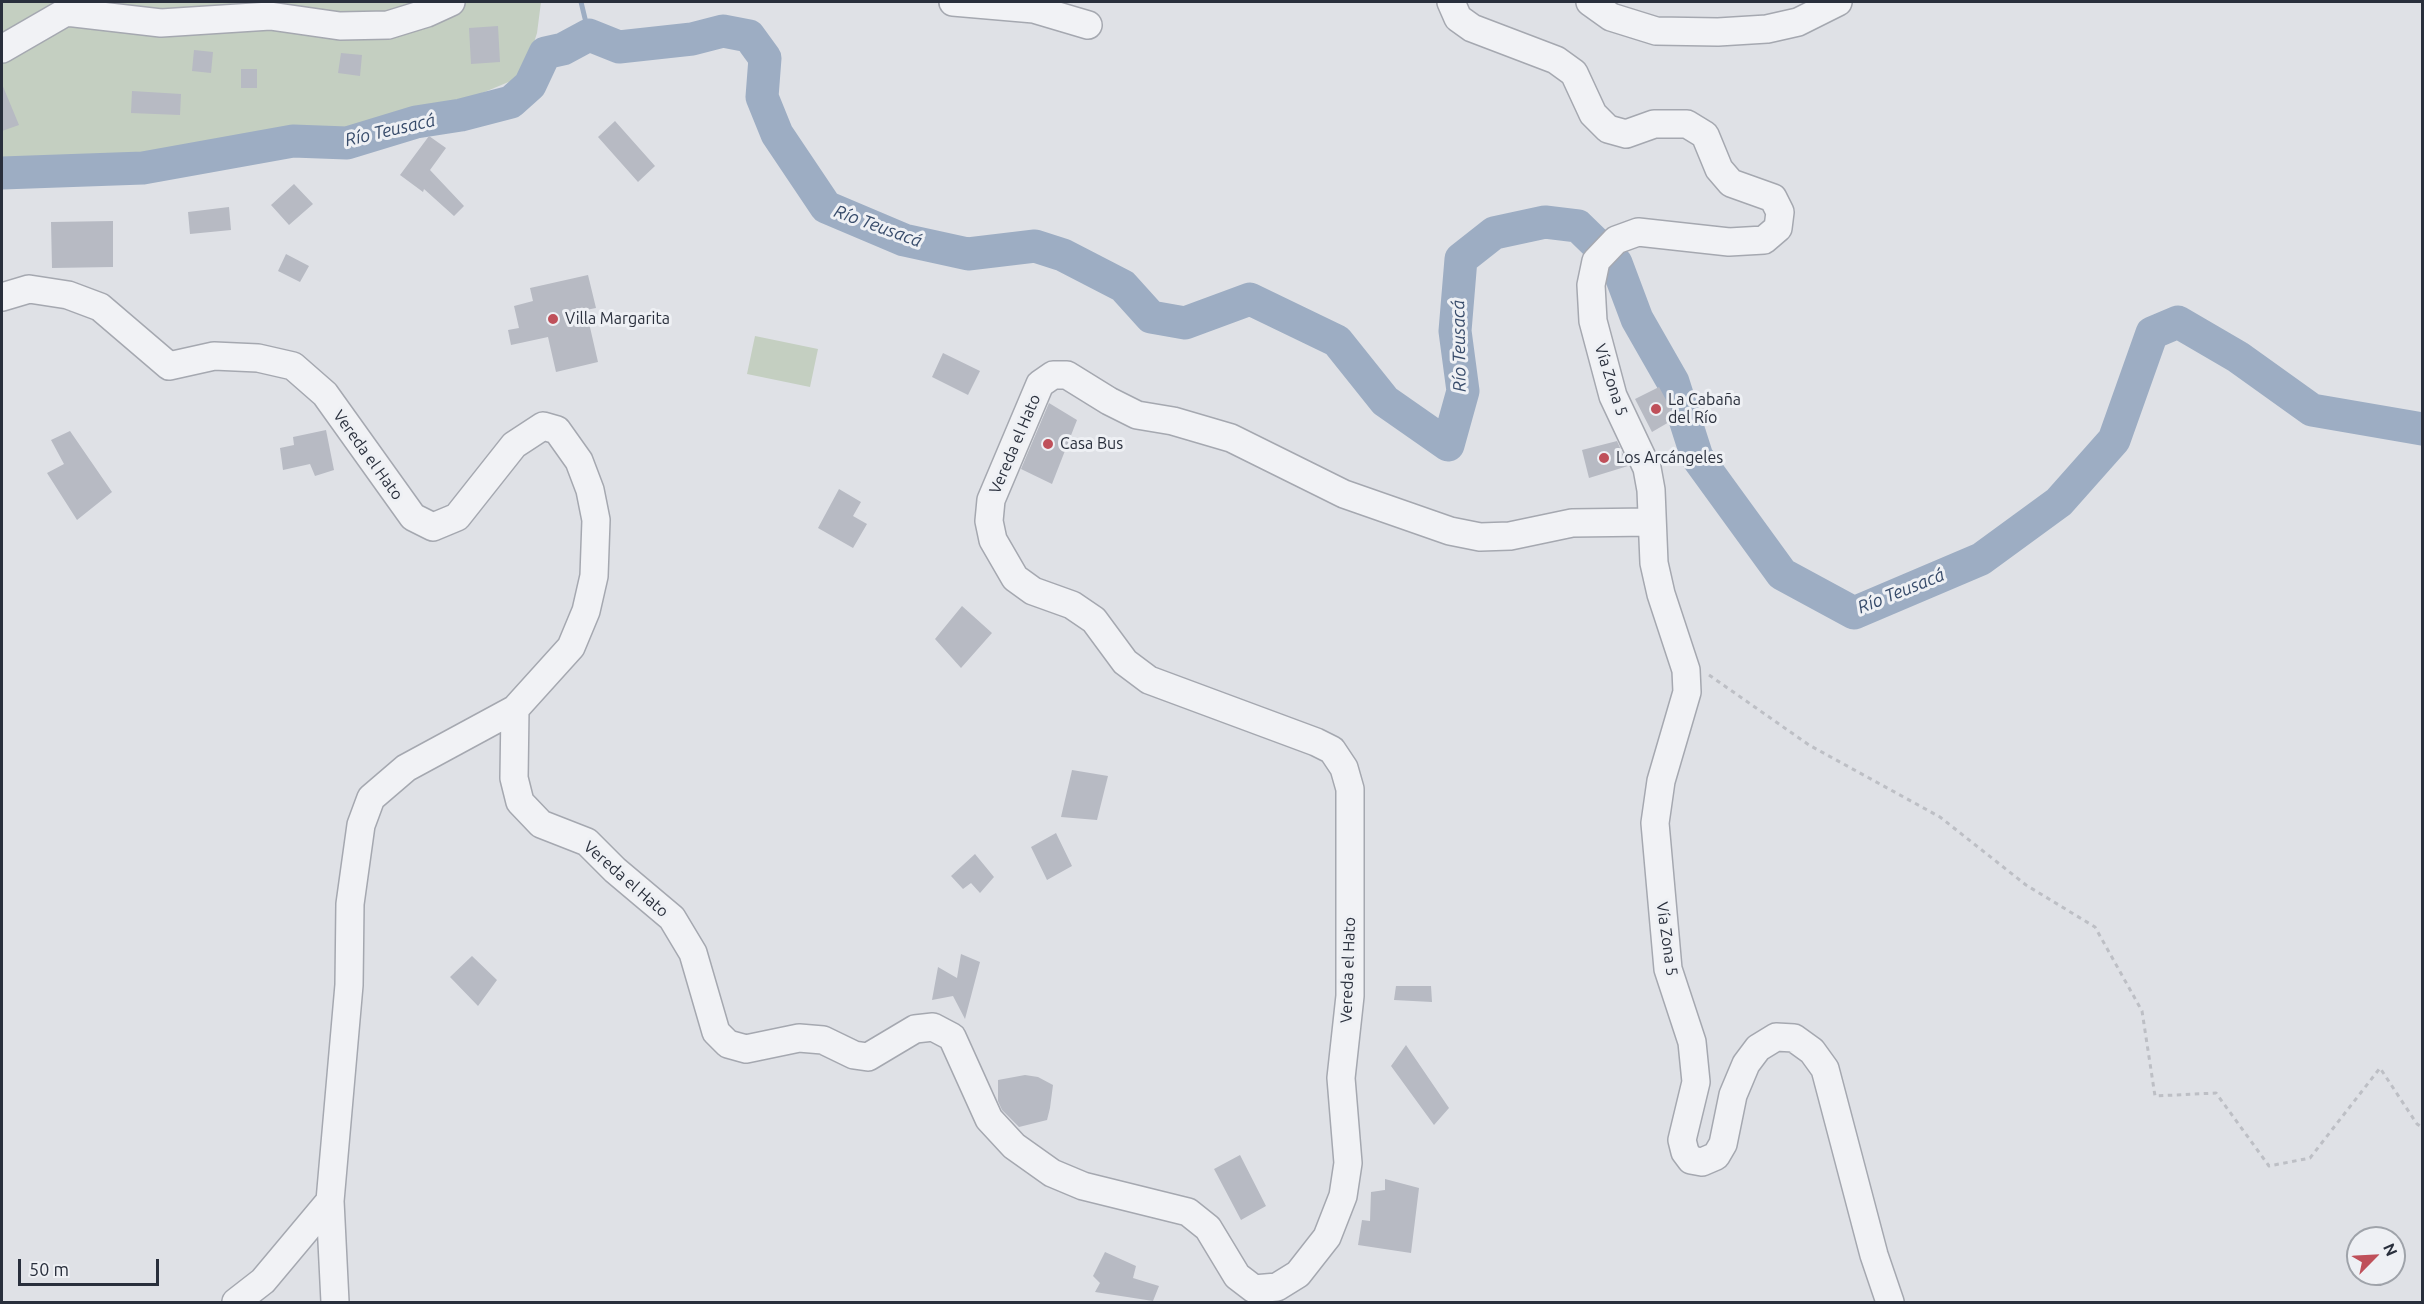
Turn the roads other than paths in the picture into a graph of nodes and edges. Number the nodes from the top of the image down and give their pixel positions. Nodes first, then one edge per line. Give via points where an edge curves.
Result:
1 (451, 2) edge
2 (953, 2) edge
3 (1451, 2) edge
4 (1590, 2) edge
5 (1838, 2) edge
6 (1088, 26) dead end
7 (2, 49) edge
8 (2, 297) edge
9 (1651, 522) junction
10 (515, 709) junction
11 (330, 1201) junction
12 (236, 1302) edge
13 (335, 1302) edge
14 (1890, 1302) edge

1 - 7 street via 388,25 340,26 270,16 161,23 66,12
2 - 6 street via 1034,9
3 - 9 street, Vía Zona 5 via 1458,18 1472,28 1556,60 1574,73 1593,114 1608,129 1626,134 1654,124 1687,123 1705,135 1719,169 1731,183 1773,198 1780,212 1778,228 1764,240 1729,242 1638,232 1616,240 1596,261 1591,285 1593,321 1614,396 1647,468
4 - 5 street via 1611,17 1656,31 1718,32 1767,29 1798,22
8 - 10 street, Vereda el Hato via 29,289 68,295 100,307 170,366 214,356 258,358 293,366 325,394 413,517 433,527 457,517 514,445 543,426 558,430 579,461 590,490 596,520 594,576 571,646
9 - 10 street, Vereda el Hato via 1572,523 1510,536 1480,537 1450,531 1344,494 1232,438 1137,415 1067,375 1053,375 1040,384 991,500 989,521 993,540 1015,578 1033,591 1072,605 1094,620 1125,662 1149,680 1332,750 1344,768 1350,789 1350,996 1341,1078 1348,1163 1343,1196 1327,1237 1298,1274 1277,1287 1254,1289 1237,1276 1208,1228 1188,1212 1083,1186 1052,1173 1014,1146 989,1119 952,1037 933,1027 915,1029 868,1057 823,1040 799,1038 746,1049 728,1044 717,1032 693,953 672,918 587,842 541,824 520,802 514,778
9 - 14 street, Vía Zona 5 via 1661,594 1686,670 1687,692 1661,781 1655,822 1668,969 1692,1042 1696,1082 1682,1140 1685,1152 1691,1160 1702,1162 1716,1156 1723,1144 1733,1095 1746,1064 1758,1048 1776,1038 1794,1038 1803,1044 1825,1070
10 - 11 street, Vereda el Hato via 406,768 372,798 361,825 350,904 349,985
11 - 12 street via 263,1281
11 - 13 street, Vereda el Hato

